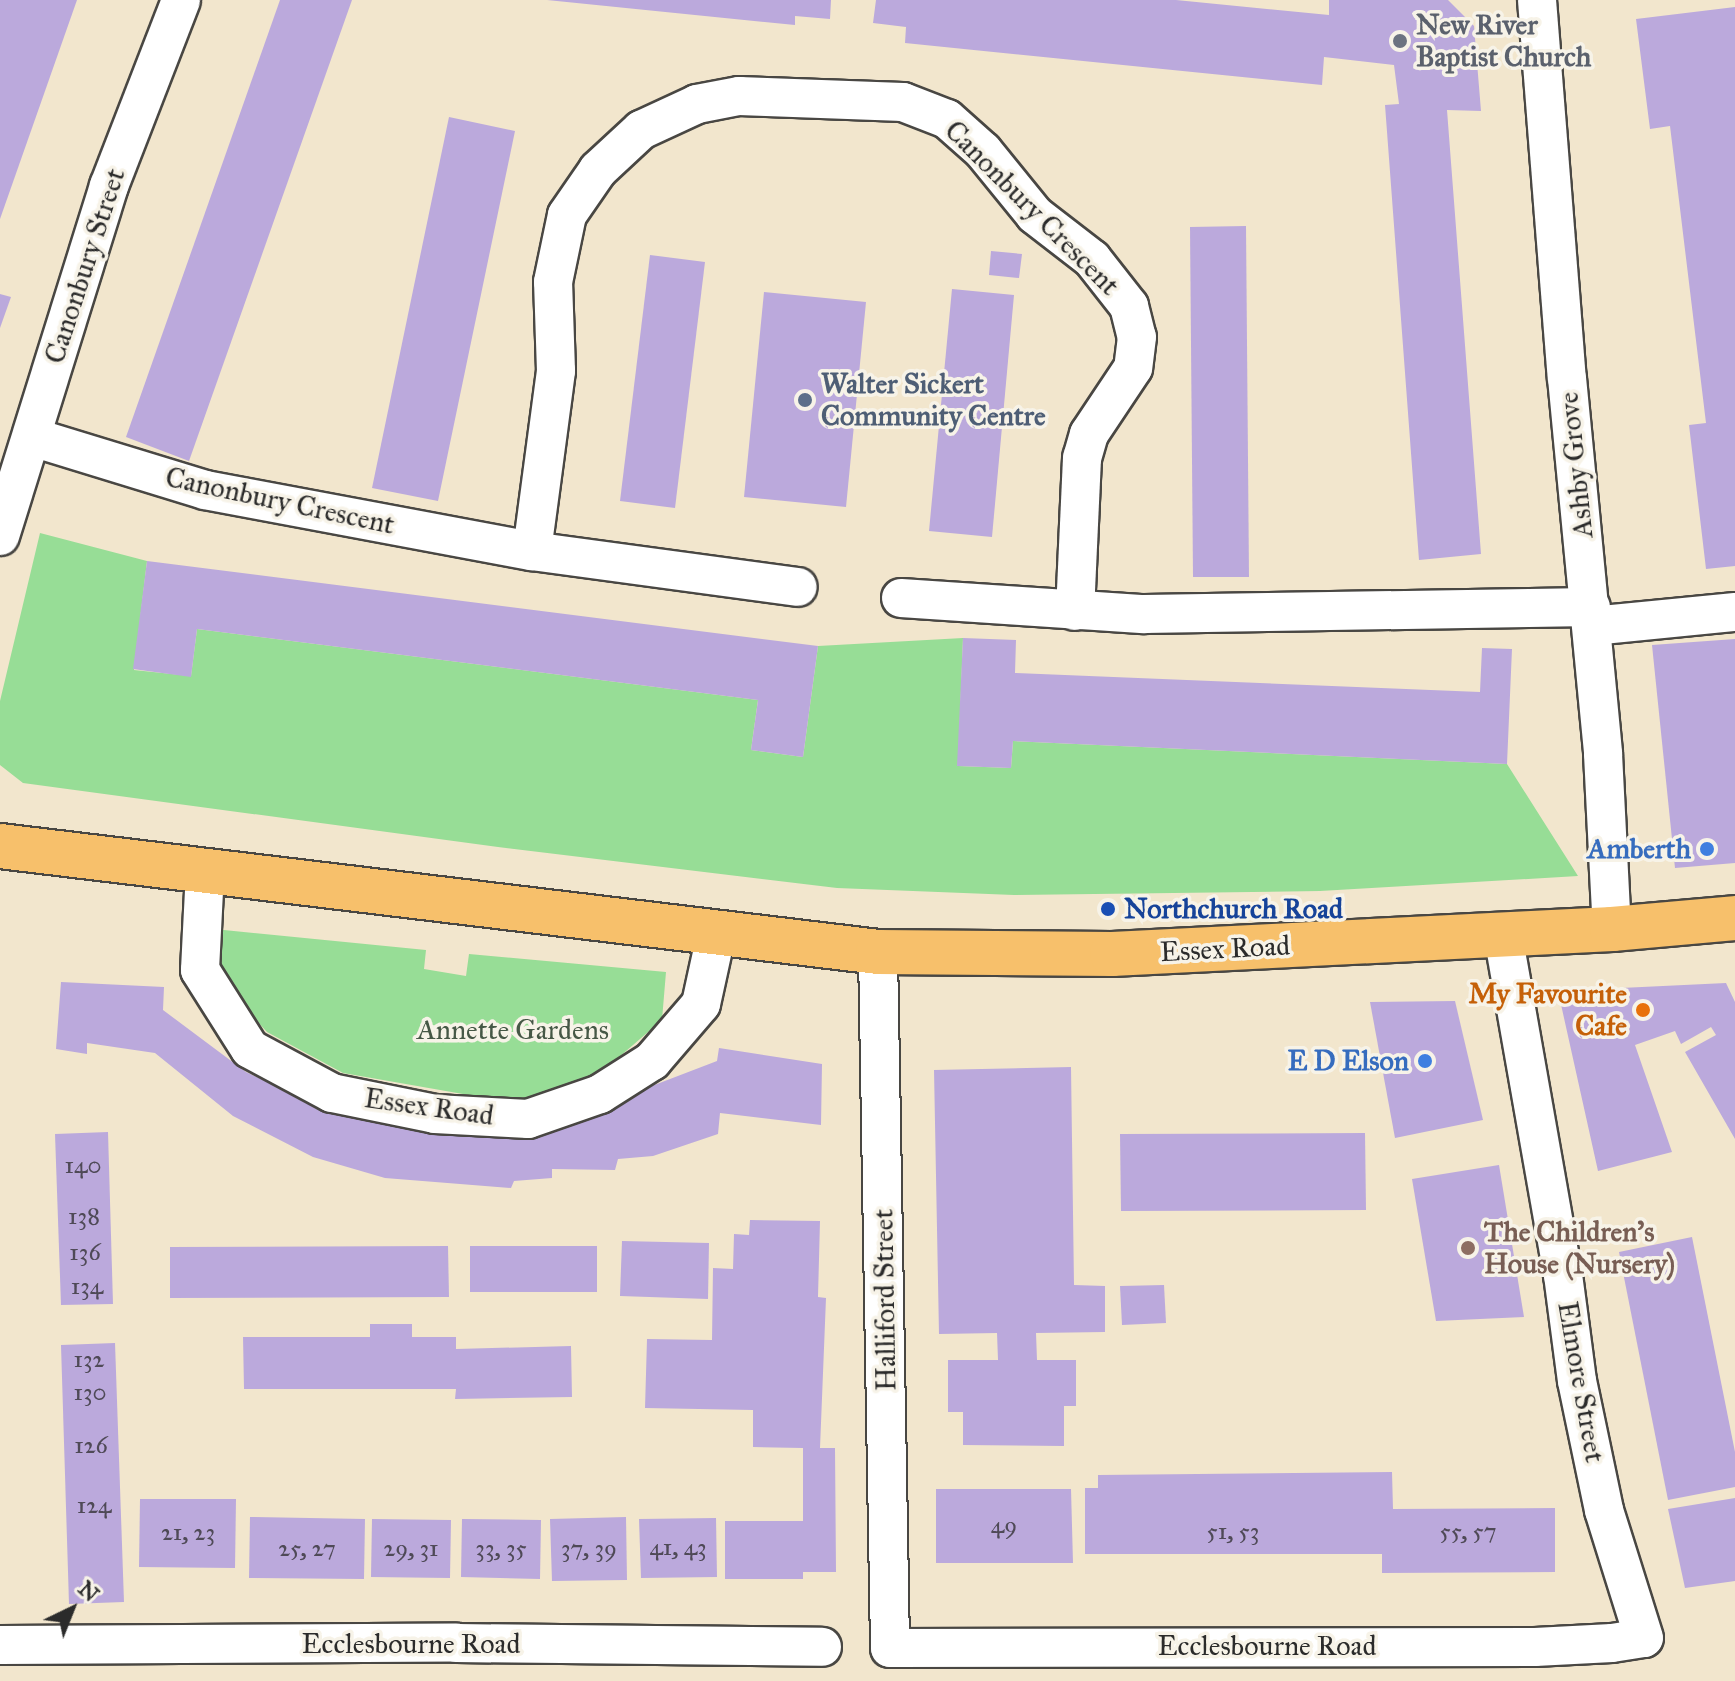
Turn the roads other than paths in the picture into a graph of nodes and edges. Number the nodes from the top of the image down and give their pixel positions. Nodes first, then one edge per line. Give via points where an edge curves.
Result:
1 (181, 0) edge
2 (1537, 0) edge
3 (32, 437) junction
4 (0, 536) edge
5 (532, 551) junction
6 (798, 587) dead end
7 (901, 598) dead end
8 (1075, 611) junction
9 (1735, 612) edge
10 (1591, 616) junction
11 (0, 846) edge
12 (205, 871) junction
13 (1735, 918) edge
14 (1612, 929) junction
15 (1503, 933) junction
16 (716, 935) junction
17 (878, 952) junction
18 (1644, 1638) joint
19 (0, 1645) edge
20 (822, 1647) dead end
21 (890, 1648) joint

1 - 3 street, Canonbury Street via 109,186
2 - 10 street, Ashby Grove
3 - 4 street, Canonbury Street
3 - 5 street, Canonbury Crescent via 205,490
5 - 6 street, Canonbury Crescent
5 - 8 street, Canonbury Crescent via 556,371 553,282 567,215 598,170 641,130 697,104 739,96 903,102 947,119 983,151 1035,215 1092,259 1129,306 1137,337 1133,368 1089,434 1082,458
7 - 8 street
8 - 10 street
9 - 10 street
10 - 14 street, Ashby Grove
11 - 12 main road, Essex Road
12 - 16 main road, Essex Road
12 - 16 street, Essex Road via 200,970 250,1049 332,1093 435,1114 528,1119 600,1094 652,1061 701,1004
13 - 14 main road, Essex Road
14 - 15 main road, Essex Road
15 - 17 main road, Essex Road via 1112,954
15 - 18 street, Elmore Street via 1577,1381 1604,1510
16 - 17 main road, Essex Road
17 - 21 street, Halliford Street
18 - 21 street, Ecclesbourne Road via 1535,1647
19 - 20 street, Ecclesbourne Road

